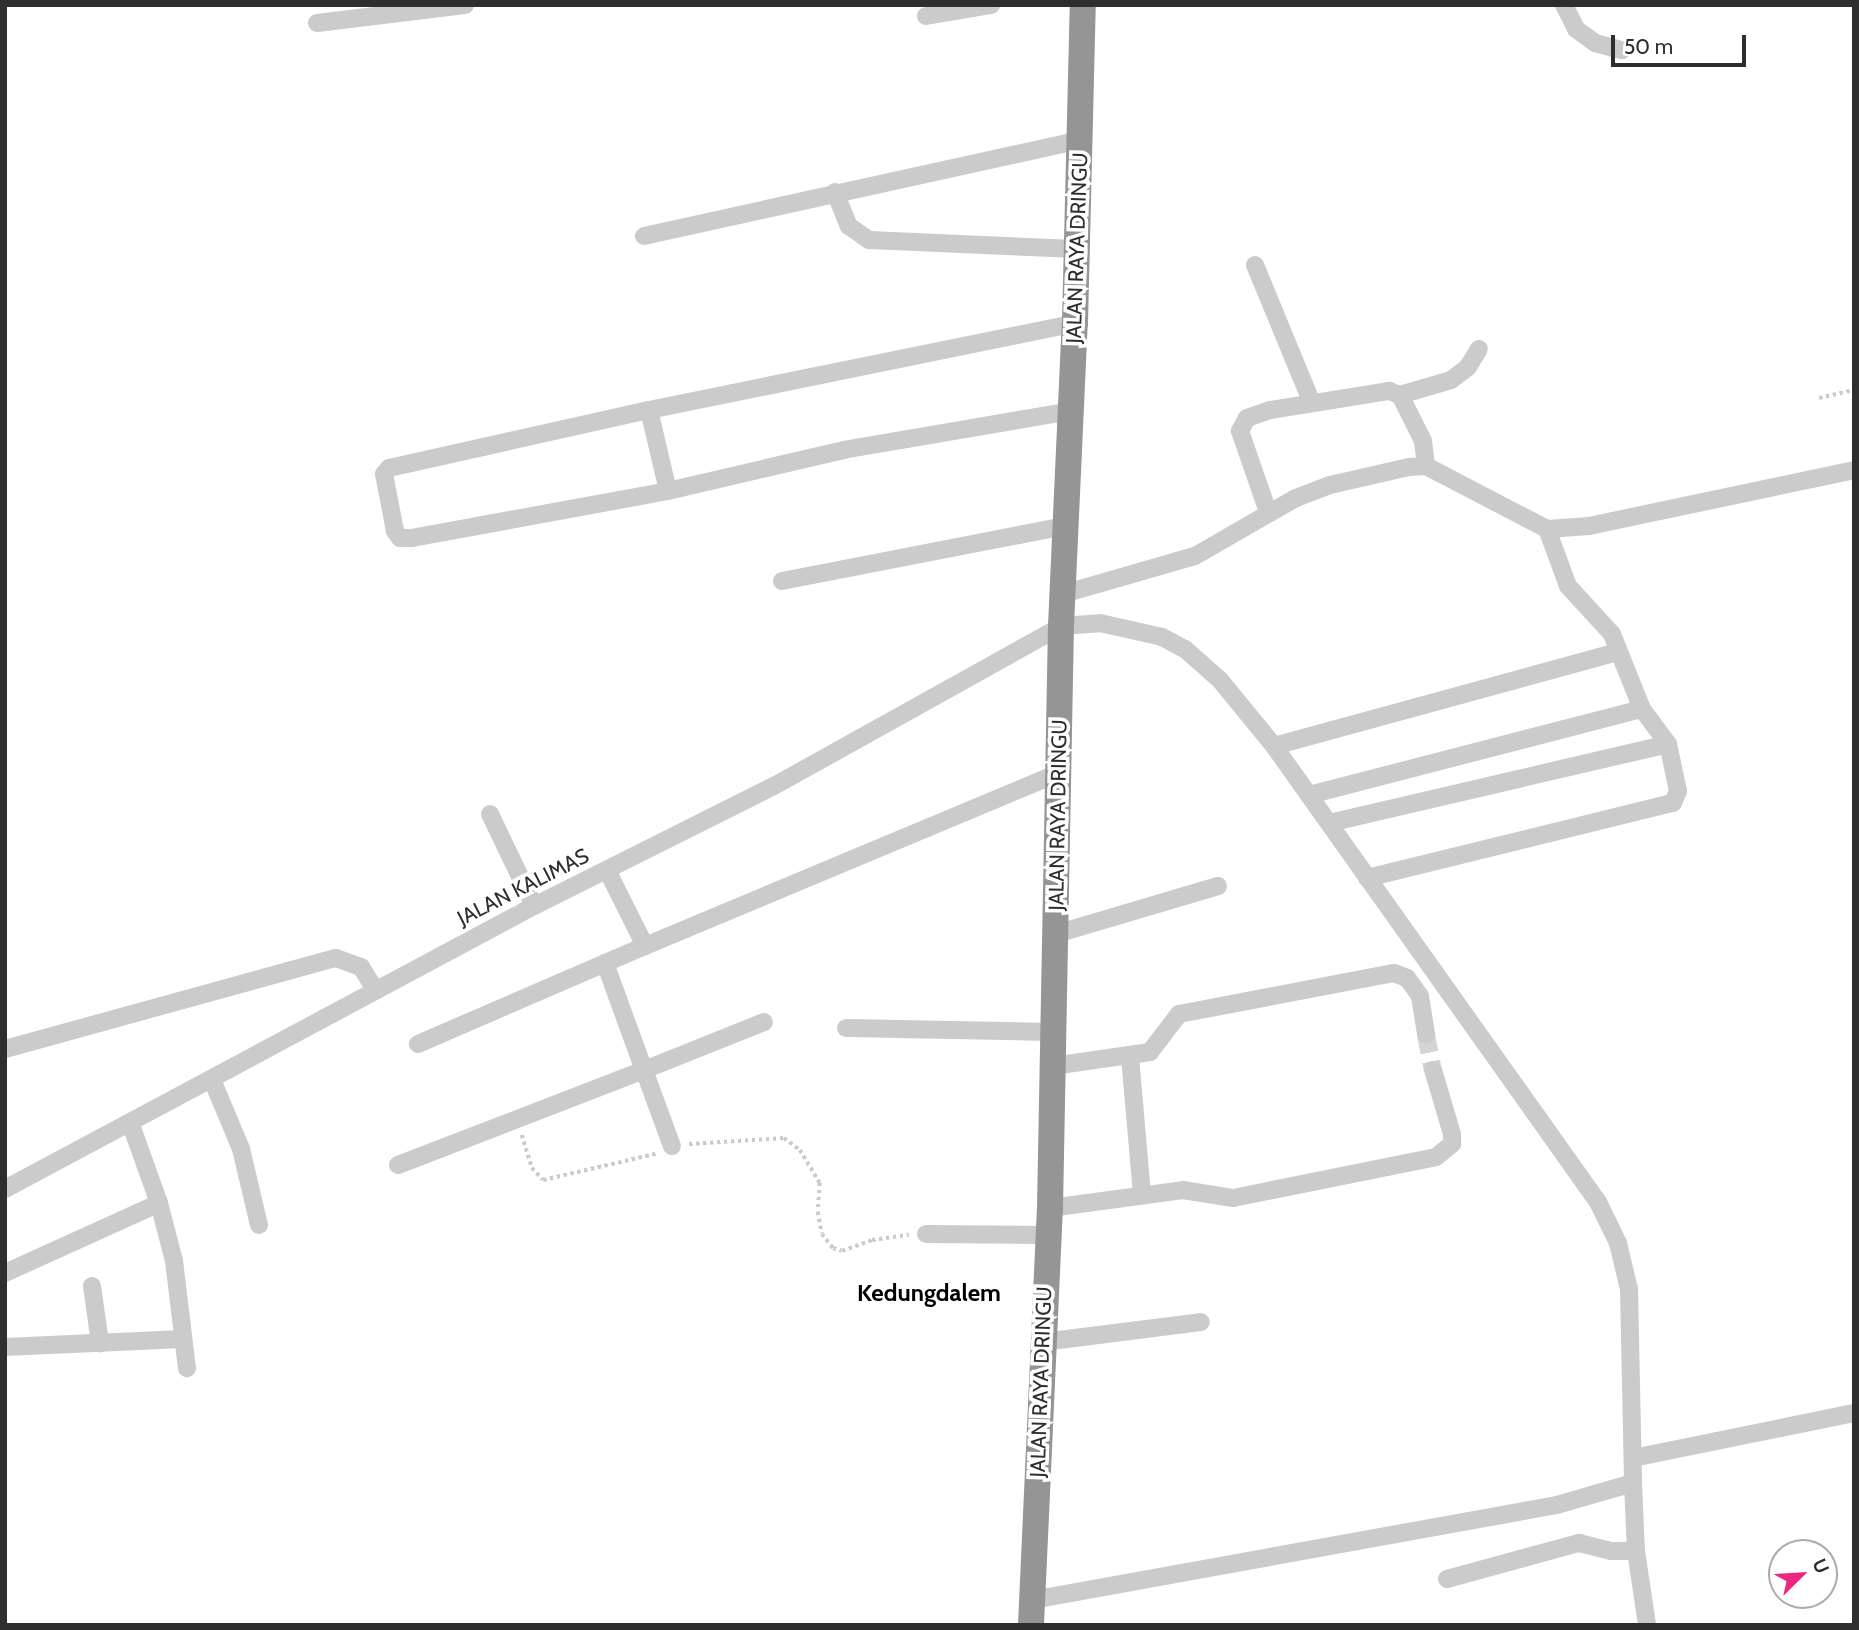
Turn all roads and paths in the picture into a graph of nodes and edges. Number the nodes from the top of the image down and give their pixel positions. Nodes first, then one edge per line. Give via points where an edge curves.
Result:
1 (465, 5) edge
2 (991, 5) edge
3 (1083, 5) edge
4 (1564, 5) edge
5 (926, 16) dead end
6 (317, 23) dead end
7 (1622, 50) dead end
8 (1080, 140) junction
9 (835, 191) junction
10 (644, 236) dead end
11 (1076, 249) junction
12 (1255, 265) dead end
13 (1075, 323) junction
14 (1479, 349) dead end
15 (1854, 390) edge
16 (1400, 396) junction
17 (1819, 398) dead end
18 (1311, 401) junction
19 (649, 410) junction
20 (1071, 411) junction
21 (1426, 466) junction
22 (1854, 471) edge
23 (668, 491) junction
24 (1268, 512) junction
25 (1066, 526) junction
26 (1547, 529) junction
27 (782, 581) dead end
28 (1063, 594) junction
29 (1061, 626) junction
30 (1618, 652) junction
31 (1642, 709) junction
32 (1668, 744) junction
33 (1275, 746) junction
34 (1060, 772) junction
35 (1309, 794) junction
36 (490, 814) dead end
37 (1329, 823) junction
38 (607, 870) junction
39 (1367, 877) junction
40 (1218, 886) dead end
41 (534, 906) junction
42 (1056, 934) junction
43 (645, 946) junction
44 (605, 963) junction
45 (369, 978) junction
46 (764, 1022) dead end
47 (846, 1028) dead end
48 (1054, 1032) junction
49 (1426, 1035) tunnel mouth
50 (418, 1044) dead end
51 (5, 1049) edge
52 (1130, 1057) junction
53 (1053, 1066) junction
54 (644, 1070) junction
55 (1433, 1070) tunnel mouth
56 (213, 1082) junction
57 (517, 1118) junction
58 (131, 1125) junction
59 (672, 1146) junction
60 (398, 1165) dead end
61 (5, 1189) edge
62 (1142, 1194) junction
63 (159, 1203) junction
64 (1050, 1208) junction
65 (259, 1225) dead end
66 (926, 1234) joint
67 (1048, 1235) junction
68 (5, 1273) edge
69 (92, 1286) dead end
70 (1201, 1322) dead end
71 (183, 1339) junction
72 (1043, 1342) junction
73 (100, 1343) junction
74 (5, 1347) edge
75 (187, 1368) dead end
76 (1854, 1413) edge
77 (1633, 1458) junction
78 (1633, 1483) junction
79 (1636, 1551) junction
80 (1447, 1579) dead end
81 (1032, 1612) edge
82 (1647, 1625) edge

1 - 6 street
2 - 5 street
3 - 8 highway, JALAN RAYA DRINGU
4 - 7 street via 1576,29 1595,43
8 - 9 street
8 - 11 highway, JALAN RAYA DRINGU
9 - 10 street
9 - 11 street via 849,226 869,240
11 - 13 highway, JALAN RAYA DRINGU
12 - 18 street
13 - 19 street
13 - 20 highway, JALAN RAYA DRINGU
14 - 16 street via 1468,367 1451,380
15 - 17 path
16 - 18 street via 1374,390
16 - 21 street via 1423,441
18 - 24 street via 1247,418 1240,430
19 - 23 street
19 - 23 street via 389,468 384,474 395,531 400,538 412,538
20 - 23 street via 844,450
20 - 25 highway, JALAN RAYA DRINGU
21 - 24 street via 1330,485
21 - 26 street
22 - 26 street via 1589,526
24 - 28 street via 1195,556
25 - 27 street
25 - 28 highway, JALAN RAYA DRINGU
26 - 30 street via 1568,586 1601,620
28 - 29 highway, JALAN RAYA DRINGU
29 - 33 street via 1100,622 1141,628 1185,649 1220,680
29 - 34 highway, JALAN RAYA DRINGU
29 - 38 street, JALAN KALIMAS via 775,786
30 - 31 street
30 - 33 street
31 - 32 street
31 - 35 street
32 - 37 street
32 - 39 street via 1678,790 1673,803
33 - 35 street
34 - 42 highway, JALAN RAYA DRINGU
34 - 43 street
35 - 37 street
36 - 41 street
37 - 39 street
38 - 41 street, JALAN KALIMAS
38 - 43 street
39 - 77 street via 1577,1168 1618,1243 1629,1289
40 - 42 street
41 - 45 street, JALAN KALIMAS
42 - 48 highway, JALAN RAYA DRINGU
43 - 44 street
44 - 50 street
44 - 54 street
45 - 51 street via 336,958
45 - 56 street, JALAN KALIMAS
46 - 54 street
47 - 48 street
48 - 53 highway, JALAN RAYA DRINGU
49 - 52 street via 1420,996 1407,978 1394,973 1179,1014 1150,1052
52 - 53 street
52 - 62 street
53 - 64 highway, JALAN RAYA DRINGU
54 - 57 street
54 - 59 street
55 - 62 street via 1452,1134 1452,1144 1436,1157 1233,1198 1183,1190
56 - 58 street, JALAN KALIMAS
56 - 65 street via 241,1149
57 - 59 path via 532,1168 543,1180 651,1156
57 - 60 street
58 - 61 street, JALAN KALIMAS
58 - 63 street
59 - 66 path via 784,1138 800,1150 820,1183 822,1234 833,1248 842,1251 872,1240
62 - 64 street
63 - 68 street
63 - 71 street via 174,1261
64 - 67 highway, JALAN RAYA DRINGU
66 - 67 street
67 - 72 highway, JALAN RAYA DRINGU
69 - 73 street
70 - 72 street
71 - 73 street
71 - 75 street
72 - 81 highway, JALAN RAYA DRINGU
73 - 74 street
76 - 77 street
77 - 78 street
78 - 79 street
78 - 81 street via 1557,1504
79 - 80 street via 1611,1551 1580,1543
79 - 82 street

